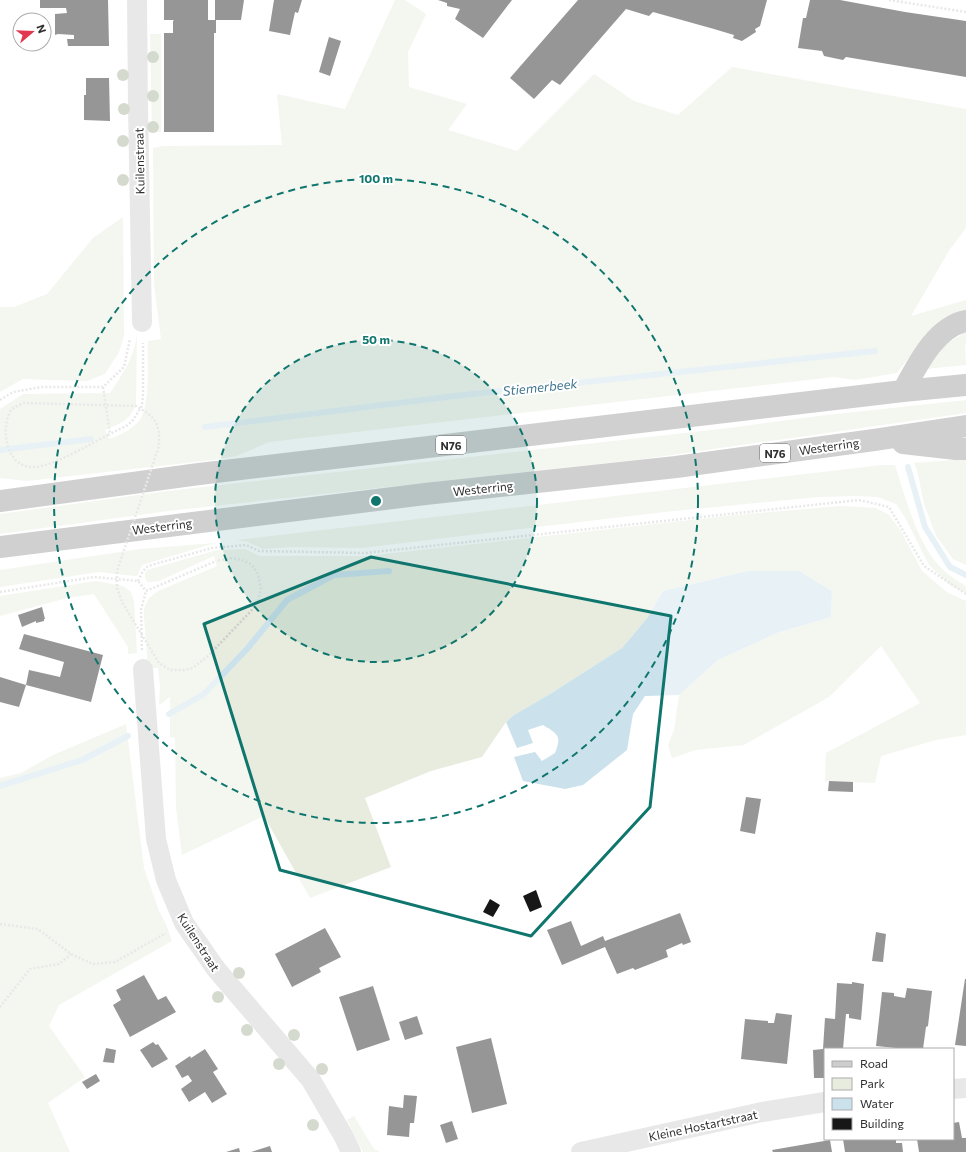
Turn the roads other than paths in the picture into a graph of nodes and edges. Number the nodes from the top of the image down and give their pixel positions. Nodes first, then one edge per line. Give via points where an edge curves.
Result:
1 (137, 0) edge
2 (966, 321) edge
3 (142, 330) road end
4 (966, 386) edge
5 (902, 391) junction
6 (966, 426) edge
7 (874, 440) junction
8 (966, 449) edge
9 (0, 501) edge
10 (0, 547) edge
11 (143, 669) road end
12 (966, 1088) edge
13 (954, 1089) edge
14 (824, 1102) edge
15 (352, 1152) edge
16 (581, 1152) edge

1 - 3 street, Kuilenstraat
2 - 5 highway via 959,322 935,339
4 - 5 highway, N76
5 - 9 highway, N76 via 200,474
6 - 7 highway, Westerring / N76
7 - 8 highway
7 - 10 highway, Westerring / N76 via 676,467 425,494
11 - 15 street, Kuilenstraat via 156,839 166,880 184,923 216,969 311,1080
12 - 13 street
14 - 16 street, Kleine Hostartstraat via 762,1112

